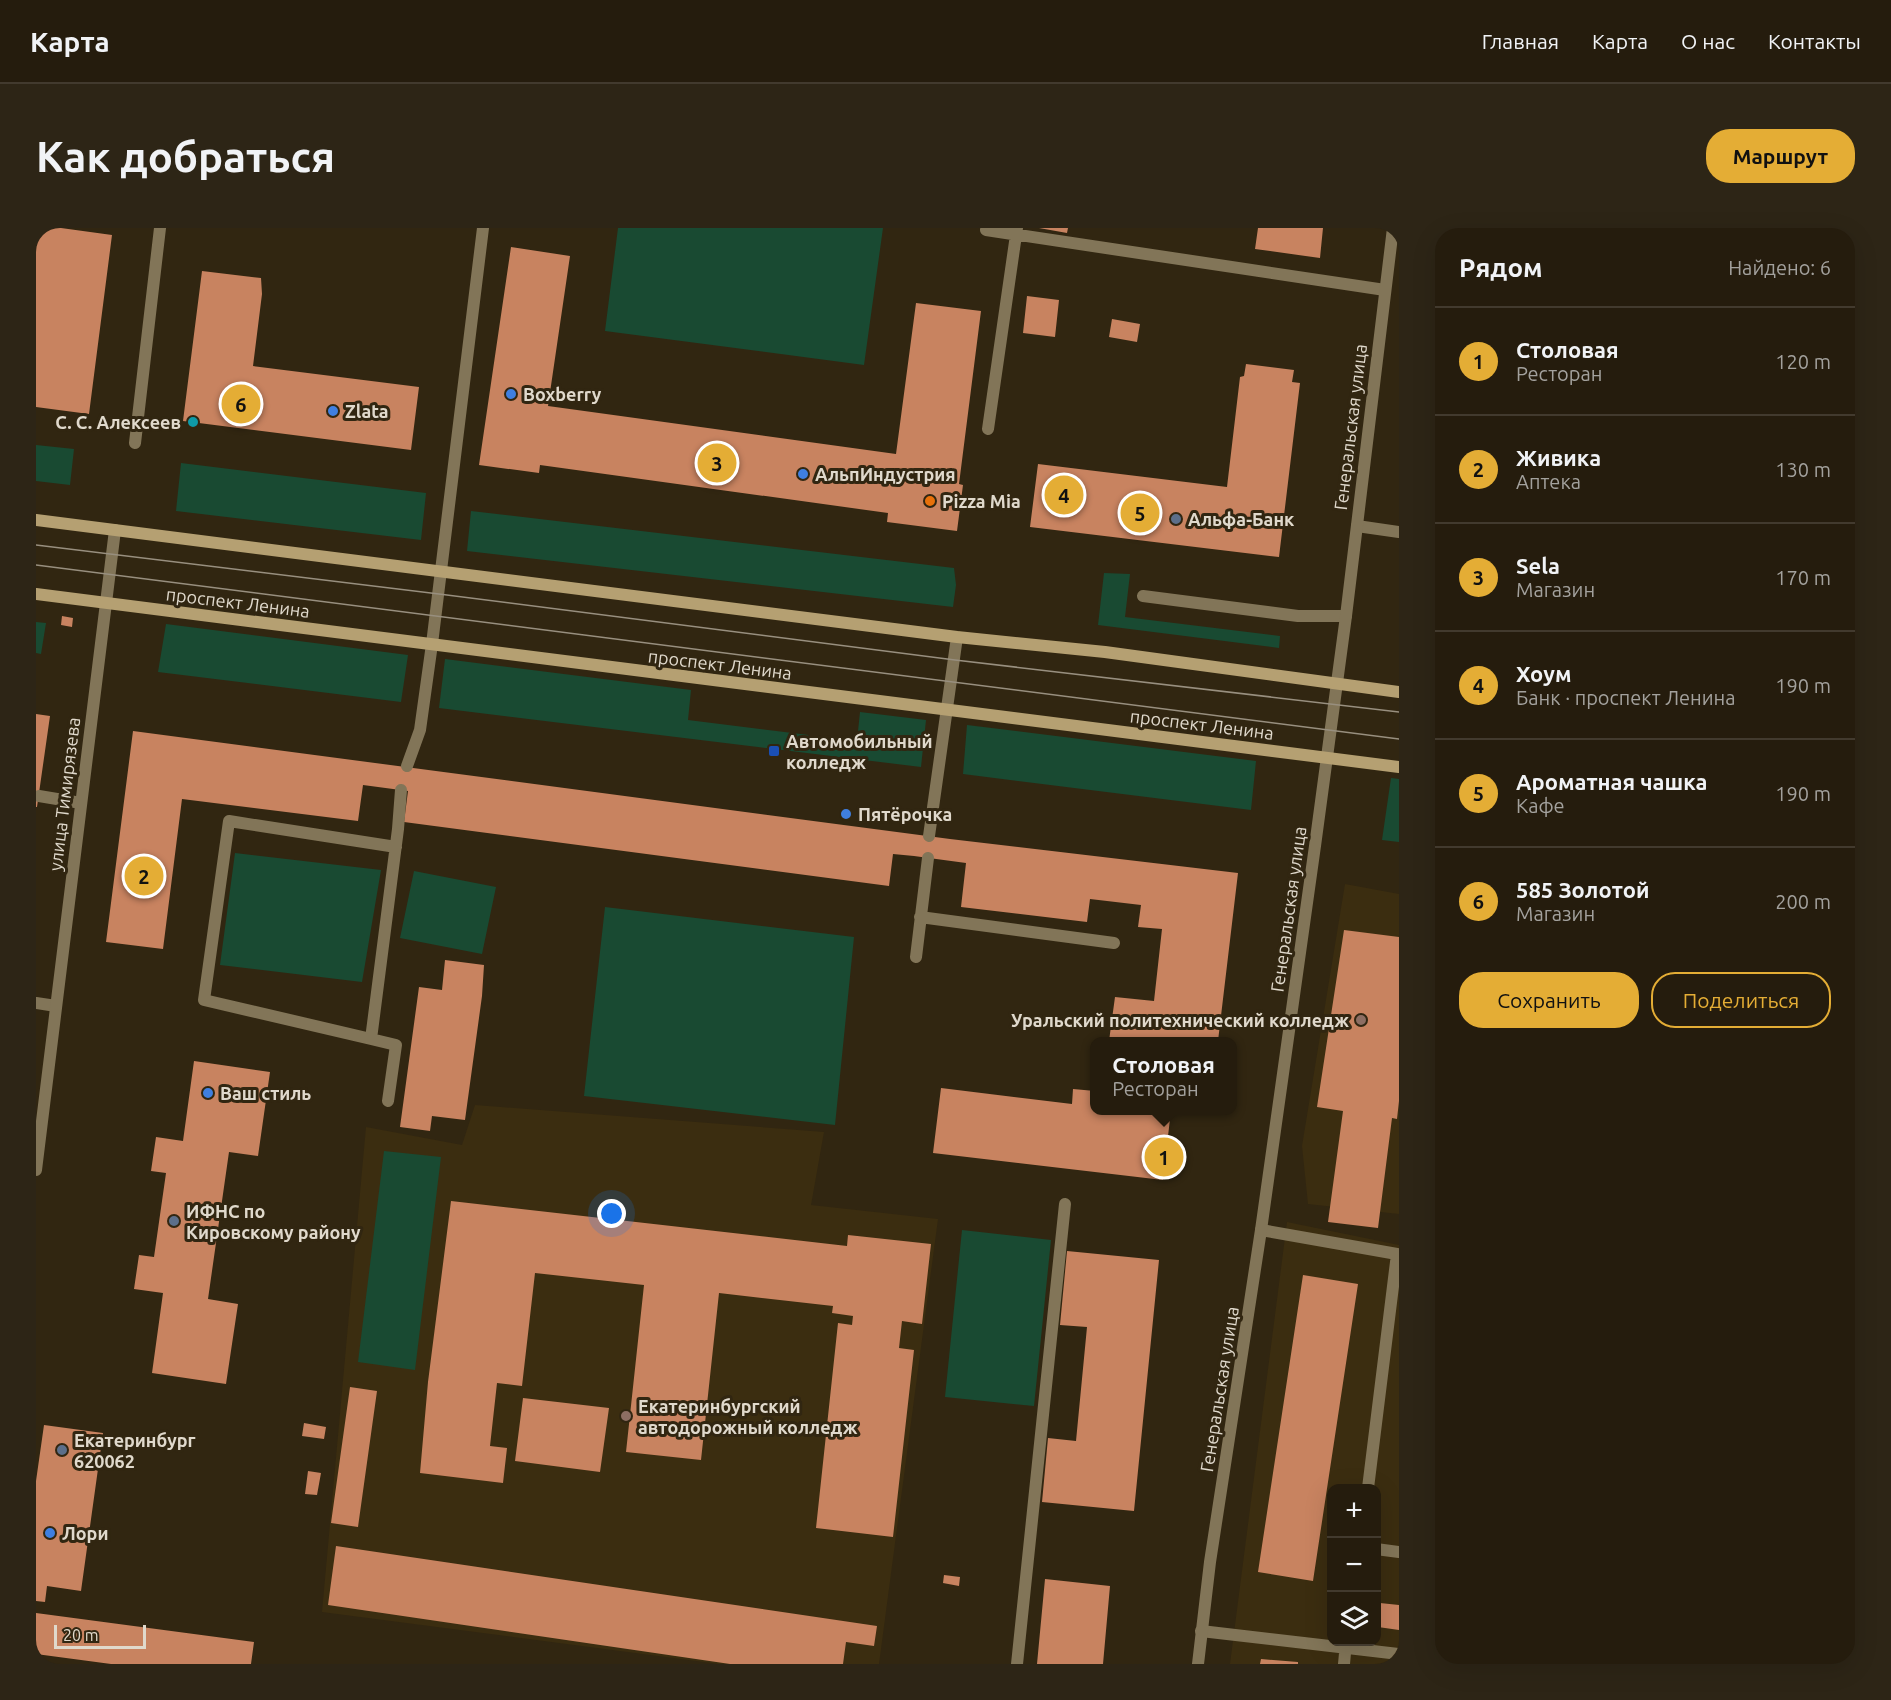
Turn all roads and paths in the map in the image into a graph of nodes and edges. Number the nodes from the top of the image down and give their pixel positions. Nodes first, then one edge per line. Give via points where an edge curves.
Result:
1 (160, 228) edge
2 (483, 228) edge
3 (1393, 228) edge
4 (986, 230) dead end
5 (1017, 232) edge
6 (1385, 290) junction
7 (987, 429) dead end
8 (135, 443) dead end
9 (36, 520) edge
10 (1357, 526) junction
11 (115, 530) junction
12 (1399, 532) edge
13 (442, 571) junction
14 (36, 594) edge
15 (1143, 596) dead end
16 (106, 603) junction
17 (1346, 616) junction
18 (957, 637) junction
19 (432, 644) junction
20 (1336, 684) junction
21 (1399, 692) edge
22 (947, 709) junction
23 (1326, 758) junction
24 (406, 766) dead end
25 (1399, 767) edge
26 (401, 790) dead end
27 (39, 796) dead end
28 (81, 803) junction
29 (929, 836) dead end
30 (396, 847) junction
31 (928, 858) dead end
32 (920, 917) junction
33 (1114, 943) dead end
34 (916, 957) dead end
35 (36, 1003) edge
36 (56, 1006) junction
37 (370, 1039) junction
38 (388, 1101) dead end
39 (36, 1170) edge
40 (1065, 1204) dead end
41 (1261, 1230) junction
42 (1368, 1484) edge
43 (1381, 1550) edge
44 (1399, 1552) edge
45 (1201, 1631) junction
46 (1327, 1643) edge
47 (1346, 1646) edge
48 (1352, 1646) edge
49 (1399, 1654) edge
50 (1017, 1664) edge
51 (1198, 1664) edge
52 (1344, 1664) edge

1 - 8 street
2 - 13 street
3 - 6 street, Генеральская улица
4 - 5 street
5 - 6 street
5 - 7 street
6 - 10 street, Генеральская улица
9 - 11 main road
10 - 12 street
10 - 17 street, Генеральская улица
11 - 13 main road
11 - 16 street, улица Тимирязева
13 - 18 main road
13 - 19 street
14 - 16 main road, проспект Ленина
15 - 17 street via 1298,616
16 - 19 main road, проспект Ленина
16 - 28 street, улица Тимирязева
17 - 20 street, Генеральская улица
18 - 20 main road via 1105,652
18 - 22 street
19 - 22 main road, проспект Ленина
19 - 24 street via 420,730
20 - 21 main road
20 - 23 street, Генеральская улица
22 - 23 main road, проспект Ленина
22 - 29 street
23 - 25 main road, проспект Ленина
23 - 41 street, Генеральская улица
26 - 30 street
27 - 28 street
28 - 36 street, улица Тимирязева
30 - 37 street
30 - 37 street via 229,821 207,970 204,1000
31 - 32 street
32 - 33 street
32 - 34 street
35 - 36 street
36 - 39 street, улица Тимирязева
37 - 38 street via 396,1045
40 - 50 street
41 - 42 street via 1397,1254
41 - 45 street, Генеральская улица
43 - 44 street
45 - 46 street
45 - 51 street, Генеральская улица
47 - 52 street
48 - 49 street

